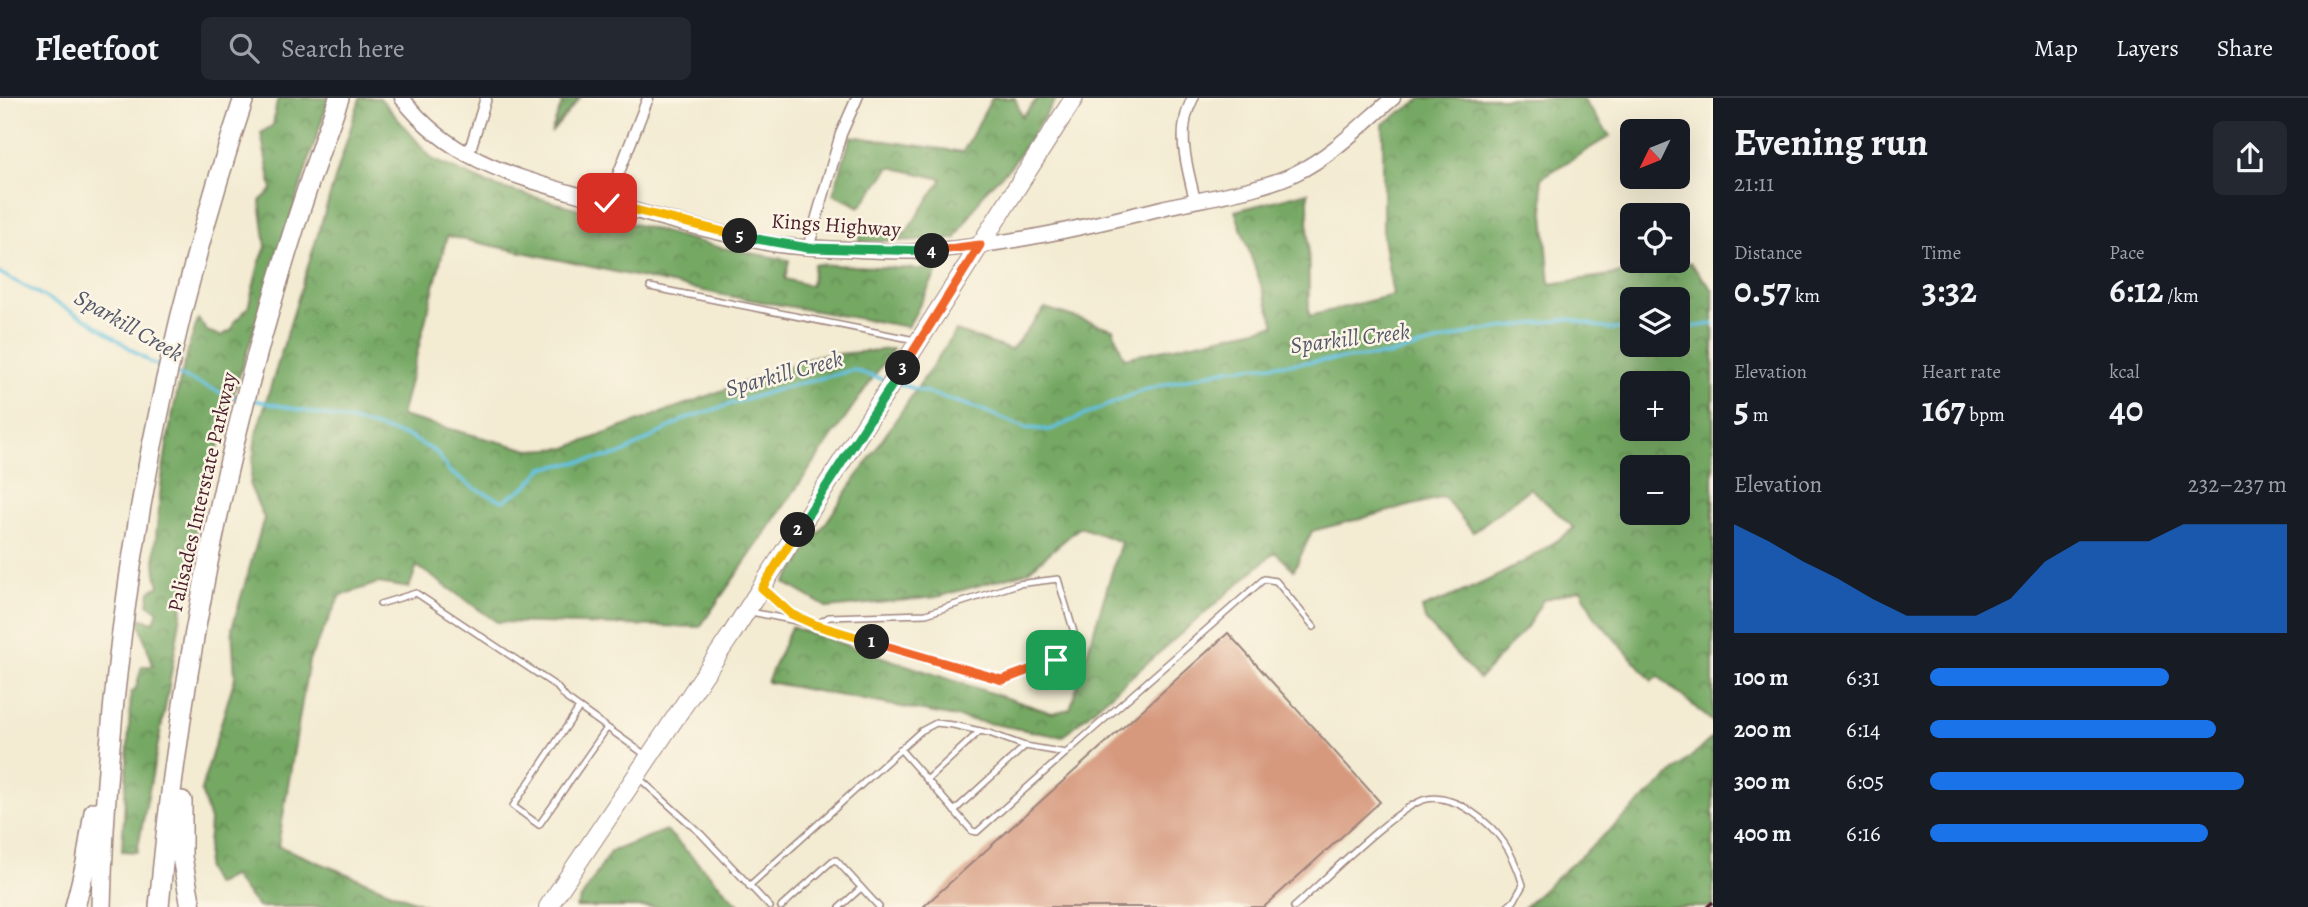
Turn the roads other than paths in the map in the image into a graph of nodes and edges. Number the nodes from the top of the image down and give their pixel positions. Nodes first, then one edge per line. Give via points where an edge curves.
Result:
1 (244, 98) edge
2 (339, 98) edge
3 (486, 98) edge
4 (648, 98) edge
5 (857, 98) edge
6 (1074, 98) edge
7 (1192, 98) edge
8 (1393, 98) edge
9 (404, 100) edge
10 (468, 156) junction
11 (1195, 201) junction
12 (607, 203) junction
13 (980, 245) junction
14 (808, 248) junction
15 (650, 287) dead end
16 (919, 341) junction
17 (762, 588) junction
18 (380, 604) dead end
19 (747, 611) junction
20 (198, 613) junction
21 (816, 625) junction
22 (1314, 627) dead end
23 (121, 638) junction
24 (579, 708) junction
25 (607, 728) junction
26 (980, 731) junction
27 (1025, 746) junction
28 (900, 749) junction
29 (1066, 753) junction
30 (650, 758) junction
31 (637, 776) junction
32 (927, 780) junction
33 (954, 811) junction
34 (749, 886) junction
35 (861, 888) junction
36 (75, 907) edge
37 (101, 907) edge
38 (159, 907) edge
39 (191, 907) edge
40 (548, 907) edge
41 (769, 907) edge
42 (781, 907) edge
43 (840, 907) edge
44 (879, 907) edge
45 (1294, 907) edge
46 (1507, 907) edge

1 - 23 highway via 174,343 140,510
2 - 20 highway, Palisades Interstate Parkway via 288,247 237,428
3 - 10 street
4 - 12 street
5 - 14 street via 841,134
6 - 13 main road
7 - 11 street via 1182,130
8 - 11 street, Kings Highway via 1324,156 1295,174
9 - 10 street, Kings Highway via 433,131
10 - 12 street, Kings Highway
11 - 13 street, Kings Highway
12 - 14 street, Kings Highway
13 - 14 street, Kings Highway via 935,251
13 - 16 main road
15 - 16 lane
16 - 17 main road
17 - 19 main road
17 - 21 lane via 791,614
18 - 24 lane via 416,593 555,686
19 - 21 lane
19 - 30 main road
20 - 38 highway, Palisades Interstate Parkway via 176,752
20 - 39 highway via 181,828
21 - 21 lane via 1002,680 1072,654 1076,639 1058,579 1018,584 926,614 829,617
22 - 29 lane via 1276,581 1264,579
23 - 36 highway via 89,847
23 - 37 highway via 107,779
24 - 25 lane
24 - 25 lane via 513,806 539,825
25 - 30 lane
26 - 27 lane
26 - 28 lane via 936,723
26 - 32 lane
27 - 29 lane
27 - 33 lane
28 - 32 lane
28 - 34 lane
29 - 33 lane via 982,830 972,831
30 - 31 main road
31 - 34 lane
31 - 40 main road
32 - 33 lane
34 - 41 lane
35 - 42 lane via 836,860
35 - 43 lane
35 - 44 lane
45 - 46 lane via 1405,808 1428,798 1460,804 1489,824 1514,857 1522,885

